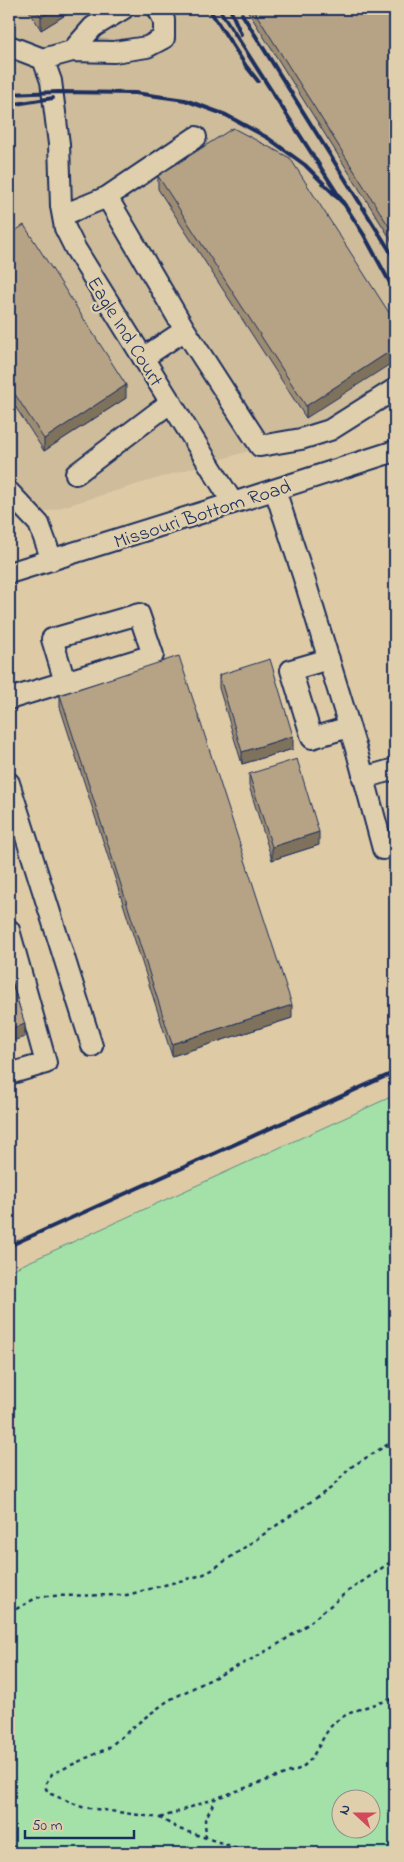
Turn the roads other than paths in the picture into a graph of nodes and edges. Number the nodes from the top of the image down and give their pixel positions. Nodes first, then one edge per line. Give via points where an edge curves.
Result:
1 (123, 9) edge
2 (158, 9) edge
3 (9, 46) edge
4 (72, 51) junction
5 (43, 59) junction
6 (196, 137) dead end
7 (106, 197) junction
8 (63, 215) junction
9 (186, 330) junction
10 (143, 358) junction
11 (395, 389) edge
12 (170, 402) junction
13 (395, 451) edge
14 (76, 474) dead end
15 (275, 490) junction
16 (9, 492) edge
17 (233, 504) junction
18 (52, 560) junction
19 (9, 573) edge
20 (329, 659) junction
21 (65, 682) junction
22 (9, 699) edge
23 (349, 727) junction
24 (395, 770) edge
25 (363, 778) junction
26 (9, 783) edge
27 (383, 849) dead end
28 (9, 930) edge
29 (92, 1046) dead end
30 (9, 1074) edge

1 - 4 street via 93,27
2 - 4 street via 164,20 164,38 147,47 114,52
3 - 5 street
4 - 5 street
5 - 8 street, Eagle Ind Court via 51,81
6 - 7 street
7 - 8 street
7 - 9 street
8 - 10 street, Eagle Ind Court via 65,228 75,248
9 - 10 street
9 - 11 street via 260,446 330,430
10 - 12 street, Eagle Ind Court
12 - 14 street
12 - 17 street, Eagle Ind Court
13 - 15 street, Missouri Bottom Road
15 - 17 street, Missouri Bottom Road
15 - 20 street
16 - 18 street via 39,524
17 - 18 street, Missouri Bottom Road
18 - 19 street, Missouri Bottom Road
20 - 23 street
20 - 23 street via 291,670 312,738
21 - 21 street via 153,655 139,614 52,640
21 - 22 street
23 - 25 street
24 - 25 street
25 - 27 street
26 - 29 street
28 - 30 street via 46,1063

